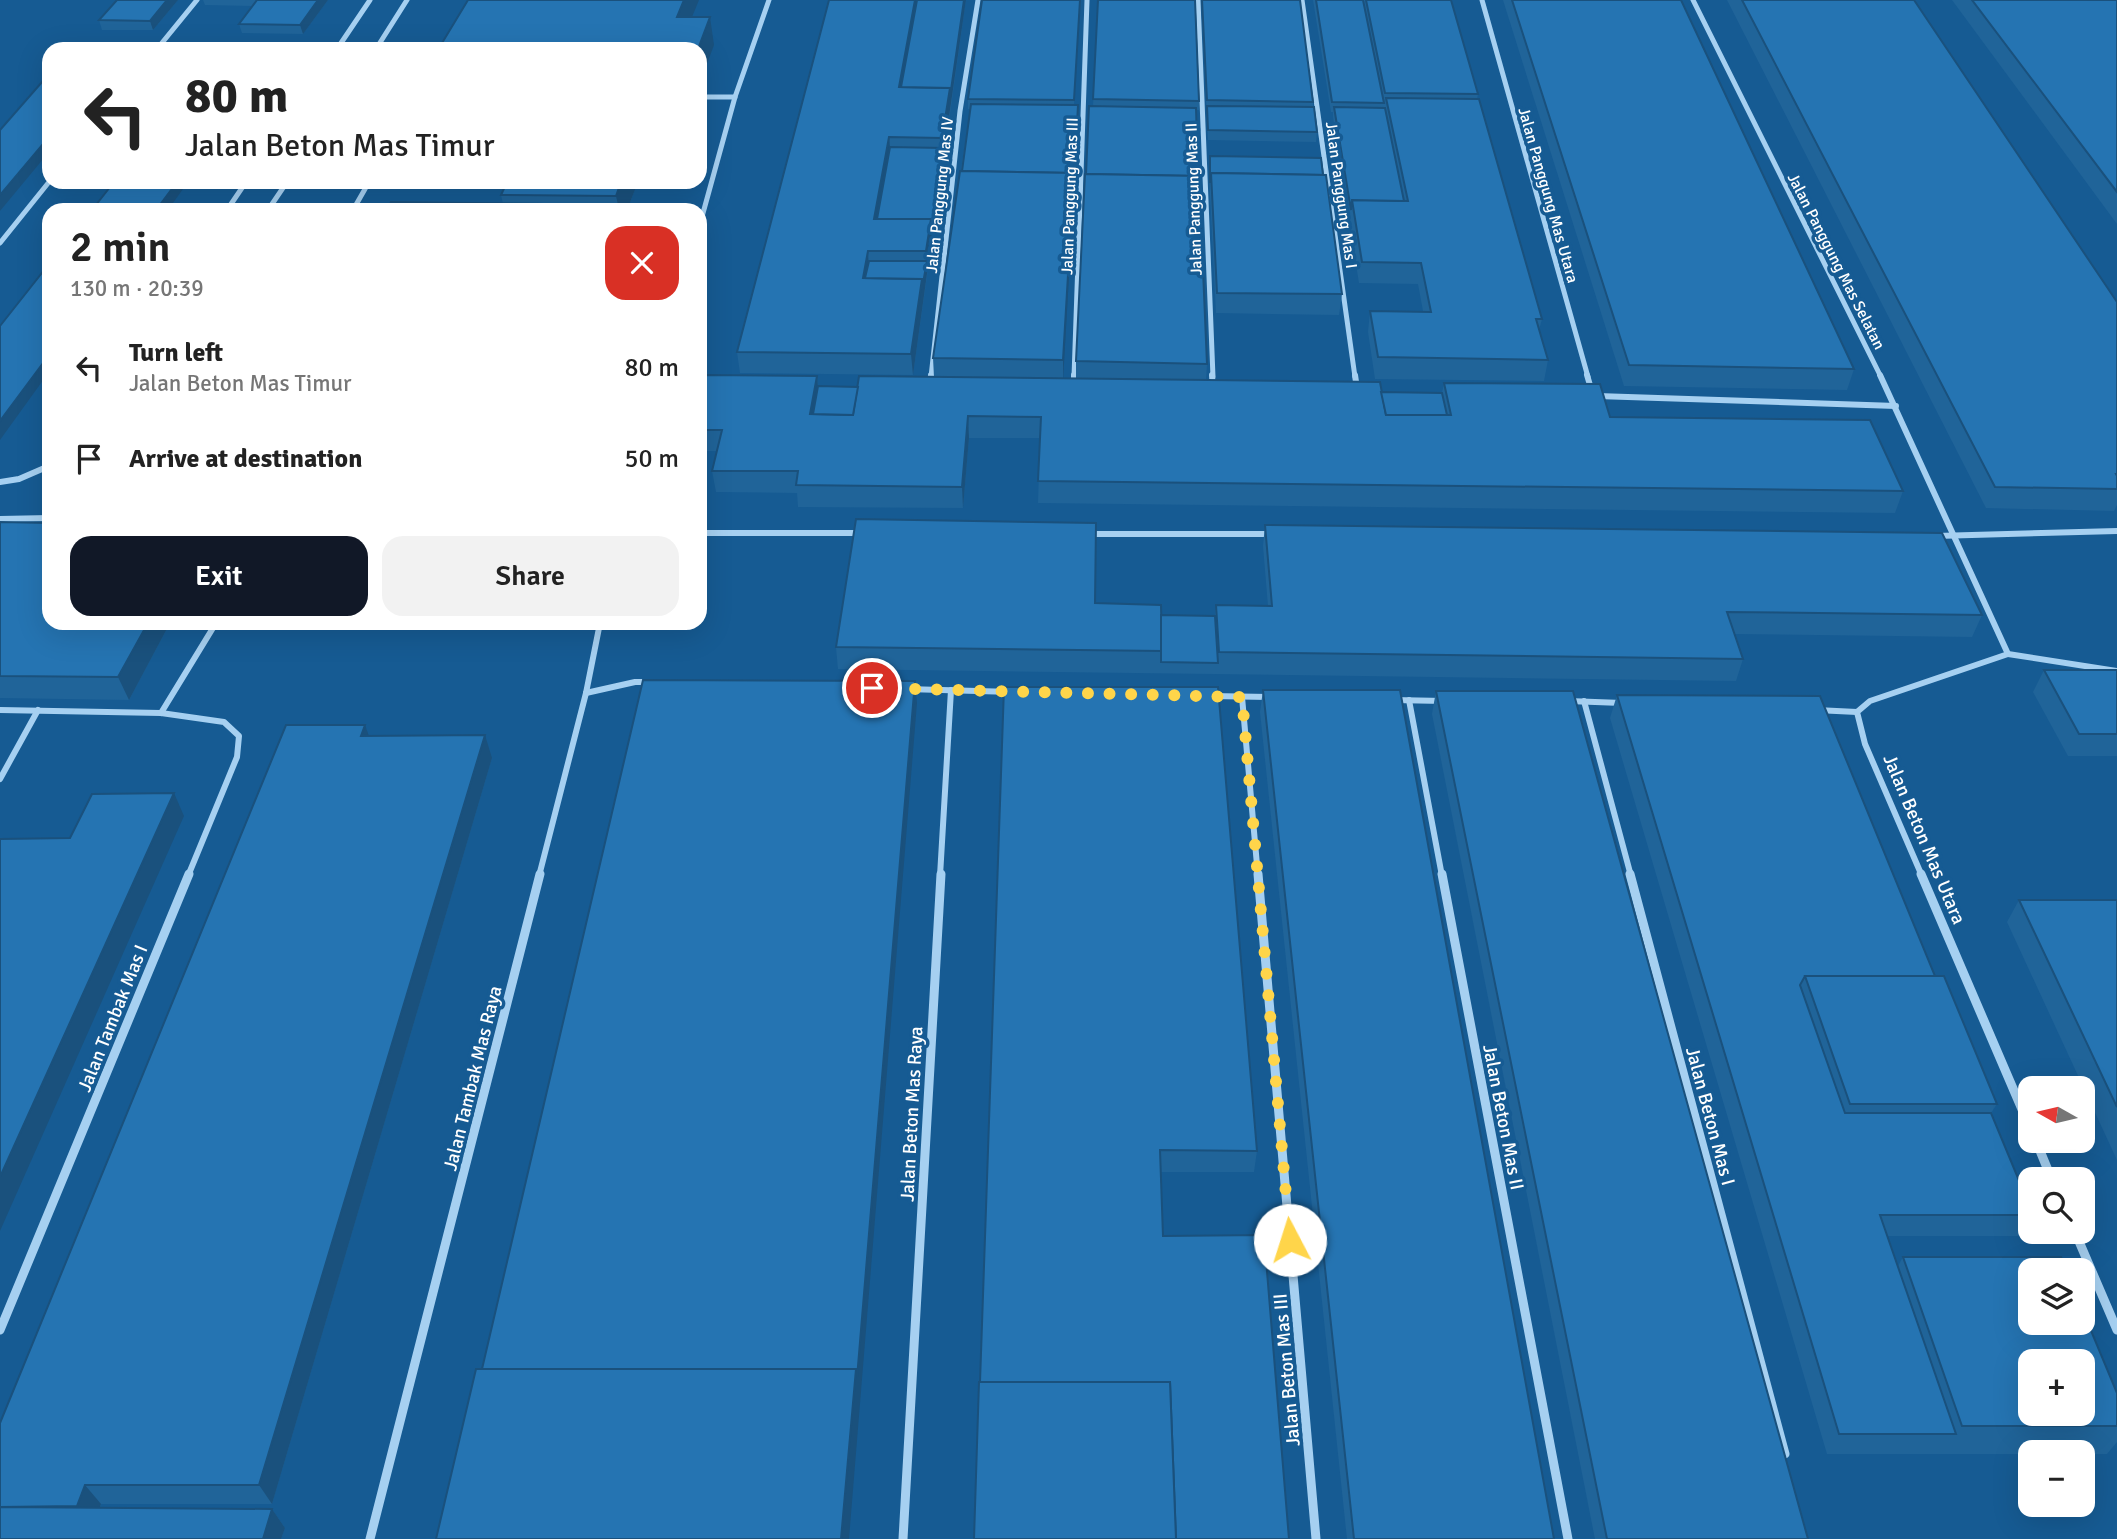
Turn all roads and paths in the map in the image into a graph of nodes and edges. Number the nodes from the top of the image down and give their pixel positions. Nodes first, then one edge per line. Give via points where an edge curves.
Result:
1 (197, 0) edge
2 (370, 0) edge
3 (407, 0) edge
4 (768, 0) edge
5 (978, 0) edge
6 (1087, 0) edge
7 (1198, 0) edge
8 (1302, 0) edge
9 (1482, 0) edge
10 (1693, 0) edge
11 (164, 42) edge
12 (342, 42) edge
13 (380, 42) edge
14 (707, 97) edge
15 (735, 97) junction
16 (960, 111) junction
17 (974, 111) edge
18 (1070, 112) edge
19 (1084, 112) junction
20 (1097, 112) edge
21 (1189, 113) edge
22 (1202, 113) junction
23 (1215, 113) edge
24 (1306, 115) edge
25 (1319, 115) junction
26 (44, 189) edge
27 (706, 203) edge
28 (0, 243) edge
29 (929, 392) edge
30 (1074, 393) edge
31 (1345, 393) edge
32 (1213, 396) edge
33 (1580, 396) edge
34 (1594, 396) junction
35 (1896, 406) junction
36 (42, 469) edge
37 (0, 482) edge
38 (42, 518) edge
39 (0, 519) edge
40 (2117, 531) edge
41 (707, 533) edge
42 (867, 533) edge
43 (1075, 534) edge
44 (1284, 534) edge
45 (1924, 536) edge
46 (1951, 536) junction
47 (212, 630) edge
48 (599, 630) edge
49 (2008, 654) junction
50 (2117, 671) edge
51 (663, 682) edge
52 (896, 689) edge
53 (951, 691) junction
54 (1020, 692) edge
55 (586, 694) junction
56 (1200, 696) edge
57 (1242, 697) junction
58 (1284, 698) edge
59 (1381, 700) edge
60 (1409, 700) junction
61 (1450, 701) edge
62 (1557, 701) edge
63 (1584, 701) junction
64 (1625, 703) edge
65 (0, 710) edge
66 (38, 710) junction
67 (1803, 710) edge
68 (1857, 712) junction
69 (161, 713) junction
70 (0, 779) edge
71 (2018, 1100) edge
72 (2080, 1244) edge
73 (0, 1330) edge
74 (2117, 1330) edge
75 (1786, 1458) edge
76 (370, 1539) edge
77 (903, 1539) edge
78 (1316, 1539) edge
79 (1568, 1539) edge

1 - 11 street
2 - 12 street
3 - 13 street
4 - 15 street
5 - 16 street, Jalan Panggung Mas IV
6 - 19 street, Jalan Panggung Mas III
7 - 22 street, Jalan Panggung Mas II
8 - 25 street, Jalan Panggung Mas I
9 - 34 street, Jalan Panggung Mas Utara
10 - 35 street, Jalan Panggung Mas Selatan
14 - 15 street
15 - 27 street
16 - 17 street
16 - 29 street, Jalan Panggung Mas IV
18 - 19 street
19 - 20 street
19 - 30 street, Jalan Panggung Mas III
21 - 22 street
22 - 23 street
22 - 32 street, Jalan Panggung Mas II
24 - 25 street
25 - 31 street, Jalan Panggung Mas I via 1358,393
26 - 28 street
33 - 34 street
34 - 35 street
35 - 46 street, Jalan Panggung Mas Selatan
36 - 37 street
38 - 39 street
40 - 46 street
41 - 42 street
43 - 44 street
45 - 46 street
46 - 49 street, Jalan Panggung Mas Selatan
47 - 69 street
48 - 55 street, Jalan Tambak Mas Raya
49 - 50 street
49 - 68 street via 1870,701
51 - 55 street via 635,682
52 - 53 street
53 - 54 street
53 - 77 street, Jalan Beton Mas Raya
55 - 76 street, Jalan Tambak Mas Raya
56 - 57 street
57 - 58 street
57 - 78 street, Jalan Beton Mas III
59 - 60 street
60 - 61 street
60 - 79 street, Jalan Beton Mas II
62 - 63 street
63 - 64 street
63 - 75 street, Jalan Beton Mas I
65 - 66 street
66 - 69 street
66 - 70 street
67 - 68 street
68 - 71 street, Jalan Beton Mas Utara via 1865,744
69 - 73 street, Jalan Tambak Mas I via 224,722 239,736 237,757
72 - 74 street

